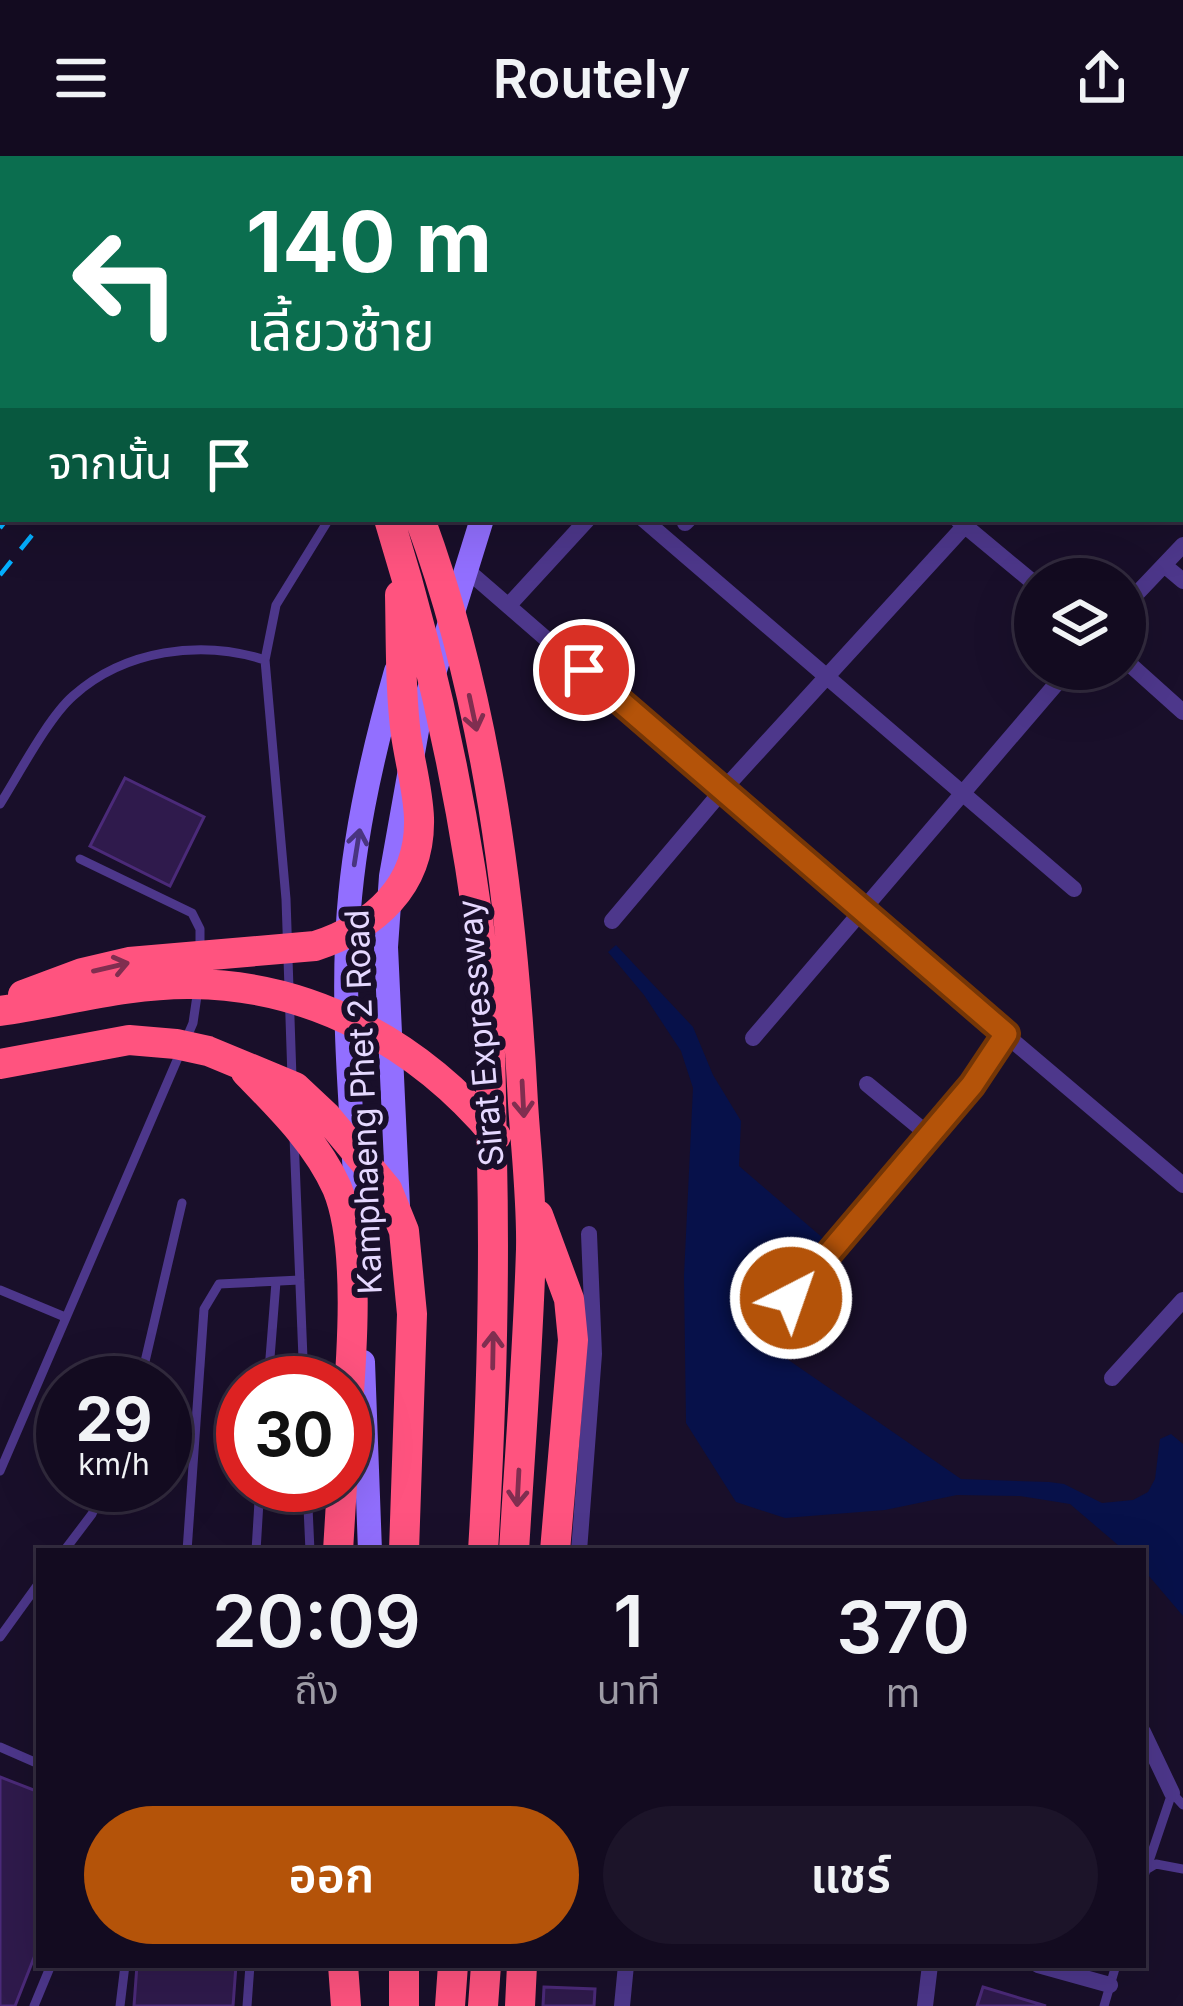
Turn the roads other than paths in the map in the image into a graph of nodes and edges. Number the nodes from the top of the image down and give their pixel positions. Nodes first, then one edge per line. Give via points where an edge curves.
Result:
1 (327, 522) edge
2 (390, 522) edge
3 (421, 522) edge
4 (439, 522) edge
5 (481, 522) edge
6 (585, 522) edge
7 (646, 522) edge
8 (963, 522) edge
9 (965, 522) edge
10 (1183, 545) edge
11 (398, 550) junction
12 (1014, 565) edge
13 (1164, 565) junction
14 (468, 571) junction
15 (1183, 581) edge
16 (1146, 584) edge
17 (509, 605) junction
18 (265, 660) junction
19 (584, 670) junction
20 (826, 676) junction
21 (1146, 679) edge
22 (1051, 690) edge
23 (555, 701) dead end
24 (1183, 712) edge
25 (722, 791) junction
26 (962, 796) junction
27 (0, 804) edge
28 (80, 859) dead end
29 (1074, 889) dead end
30 (862, 914) junction
31 (612, 921) dead end
32 (0, 1007) edge
33 (1006, 1034) junction
34 (753, 1037) dead end
35 (0, 1064) edge
36 (241, 1066) junction
37 (867, 1084) dead end
38 (930, 1136) junction
39 (1183, 1185) edge
40 (182, 1203) dead end
41 (589, 1234) dead end
42 (300, 1280) junction
43 (275, 1282) junction
44 (0, 1290) edge
45 (791, 1298) dead end
46 (1183, 1300) edge
47 (64, 1317) junction
48 (146, 1356) edge
49 (270, 1356) edge
50 (303, 1356) edge
51 (349, 1356) edge
52 (1112, 1378) dead end
53 (0, 1471) edge
54 (93, 1512) edge
55 (258, 1512) edge
56 (309, 1512) edge
57 (340, 1512) edge
58 (66, 1548) edge
59 (187, 1548) edge
60 (256, 1548) edge
61 (310, 1548) edge
62 (338, 1548) edge
63 (370, 1548) edge
64 (404, 1548) edge
65 (414, 1548) edge
66 (483, 1548) edge
67 (514, 1548) edge
68 (555, 1548) edge
69 (579, 1548) edge
70 (36, 1587) edge
71 (0, 1637) edge
72 (1146, 1738) edge
73 (0, 1747) edge
74 (36, 1763) edge
75 (1177, 1799) edge
76 (1146, 1869) edge
77 (1183, 1869) edge
78 (1146, 1872) edge
79 (50, 1968) edge
80 (125, 1968) edge
81 (250, 1968) edge
82 (345, 1968) edge
83 (403, 1968) edge
84 (453, 1968) edge
85 (486, 1968) edge
86 (522, 1968) edge
87 (626, 1968) edge
88 (930, 1968) edge
89 (1049, 1968) edge
90 (1115, 1968) edge
91 (1110, 1985) junction
92 (34, 2006) edge
93 (120, 2006) edge
94 (247, 2006) edge
95 (344, 2006) edge
96 (401, 2006) edge
97 (450, 2006) edge
98 (483, 2006) edge
99 (520, 2006) edge
100 (622, 2006) edge
101 (925, 2006) edge
102 (1104, 2006) edge

1 - 18 lane via 276,605
2 - 11 highway, Sirat Expressway, bridge
3 -> 67 highway, Sirat Expressway, bridge via 481,750 519,1024 531,1244
63 -> 4 main road, Kamphaeng Phet 2 Road via 346,947 383,716
5 - 14 main road, Kamphaeng Phet 2 Road
6 - 17 street
7 - 20 street
8 - 20 street
9 - 12 street
10 - 13 street
32 -> 11 highway, bridge via 129,962 315,946 343,937 388,904 407,873 419,824 406,734
66 -> 11 highway, Sirat Expressway, bridge via 494,1243 485,978 434,683
13 - 15 street
13 - 16 street
14 - 17 street
14 - 65 main road, Kamphaeng Phet 2 Road via 418,725 386,947
17 - 19 street
18 - 27 lane via 224,650 124,662 72,696
18 - 42 lane via 286,899
19 - 23 street
19 - 25 street
20 - 25 street
20 - 26 street
21 - 24 street
22 - 26 street
25 - 30 street
25 - 31 street
26 - 29 street
26 - 30 street
28 - 47 lane via 192,913 200,929 194,1023
30 - 33 street
30 - 34 street
32 - 68 highway, bridge via 191,984 254,990 318,1006 385,1038 450,1086 505,1146 569,1299 573,1340
33 - 38 street
33 - 39 street
35 - 36 highway, bridge via 129,1040 208,1051
36 - 51 highway, bridge via 302,1132 336,1187 346,1220
36 - 64 highway, bridge via 295,1088 327,1117 387,1189 404,1231 412,1314
37 - 38 street
38 - 45 street
40 - 48 lane
41 - 69 street via 594,1354
42 - 43 lane
42 - 50 lane
43 - 49 lane
43 - 59 lane via 219,1284 204,1309
44 - 47 lane
46 - 52 street
47 - 53 lane
54 - 58 lane
55 - 60 lane
56 - 61 lane
57 - 62 highway
70 - 71 lane
72 - 75 street
73 - 74 lane
75 - 76 lane
77 - 78 lane via 1156,1864
79 - 92 lane
80 - 93 lane
81 - 94 lane
82 - 95 highway, bridge
83 - 96 highway
84 - 97 highway
85 - 98 highway
86 - 99 highway
87 - 100 street
88 - 101 street
89 - 91 street
90 - 91 lane
91 - 102 lane

